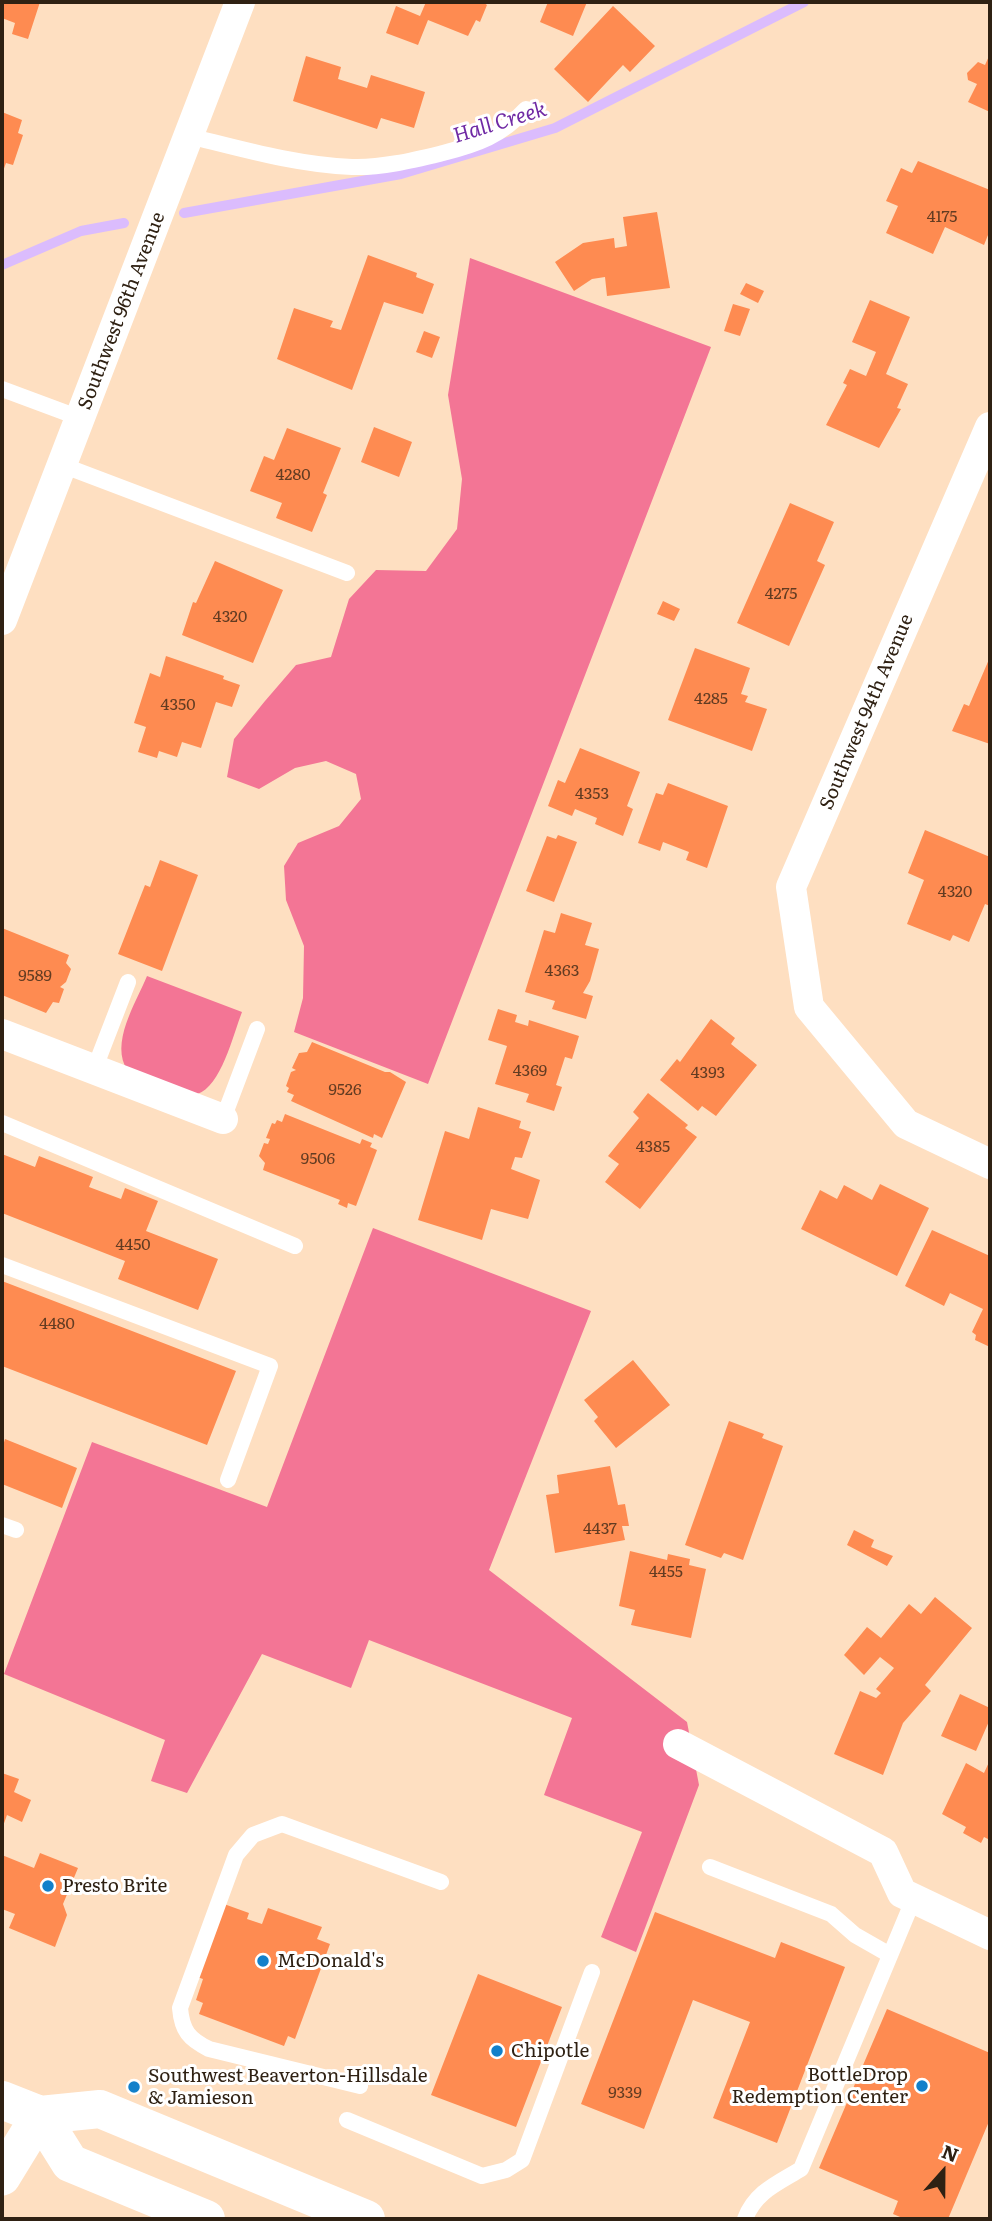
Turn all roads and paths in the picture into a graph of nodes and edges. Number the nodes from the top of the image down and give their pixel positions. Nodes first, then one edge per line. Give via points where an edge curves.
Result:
1 (240, 2) edge
2 (526, 109) dead end
3 (189, 136) junction
4 (2, 389) edge
5 (80, 418) junction
6 (990, 427) edge
7 (62, 465) junction
8 (347, 573) dead end
9 (2, 620) edge
10 (128, 982) dead end
11 (257, 1029) dead end
12 (2, 1034) edge
13 (94, 1070) junction
14 (223, 1119) joint
15 (2, 1122) edge
16 (990, 1164) edge
17 (295, 1246) dead end
18 (2, 1265) edge
19 (228, 1480) dead end
20 (678, 1744) dead end
21 (710, 1867) dead end
22 (441, 1882) dead end
23 (914, 1898) junction
24 (990, 1934) edge
25 (890, 1955) junction
26 (592, 1972) dead end
27 (360, 2086) dead end
28 (2, 2100) edge
29 (40, 2115) junction
30 (347, 2120) dead end
31 (2, 2177) edge
32 (206, 2219) edge
33 (366, 2219) edge
34 (746, 2219) edge

1 - 3 street, Southwest 96th Avenue
2 - 3 lane via 507,129 472,145 408,161 353,167 274,156
3 - 5 street, Southwest 96th Avenue
4 - 5 lane
5 - 7 street, Southwest 96th Avenue
6 - 16 street, Southwest 94th Avenue via 791,887 810,1007 906,1124
7 - 8 lane
7 - 9 street, Southwest 96th Avenue
10 - 13 lane
11 - 14 lane
12 - 13 street
13 - 14 street
15 - 17 lane
18 - 19 lane via 270,1366
20 - 23 street via 883,1852 902,1893
21 - 25 lane via 831,1914 855,1935
22 - 27 lane via 282,1824 253,1835 236,1855 180,2008 182,2027 192,2040 209,2049
23 - 24 street
23 - 25 lane
25 - 34 lane via 801,2169 762,2192
26 - 30 lane via 522,2160 506,2170 482,2176
28 - 29 main road
29 - 31 street
29 - 32 main road via 70,2163
29 - 33 main road via 100,2109

